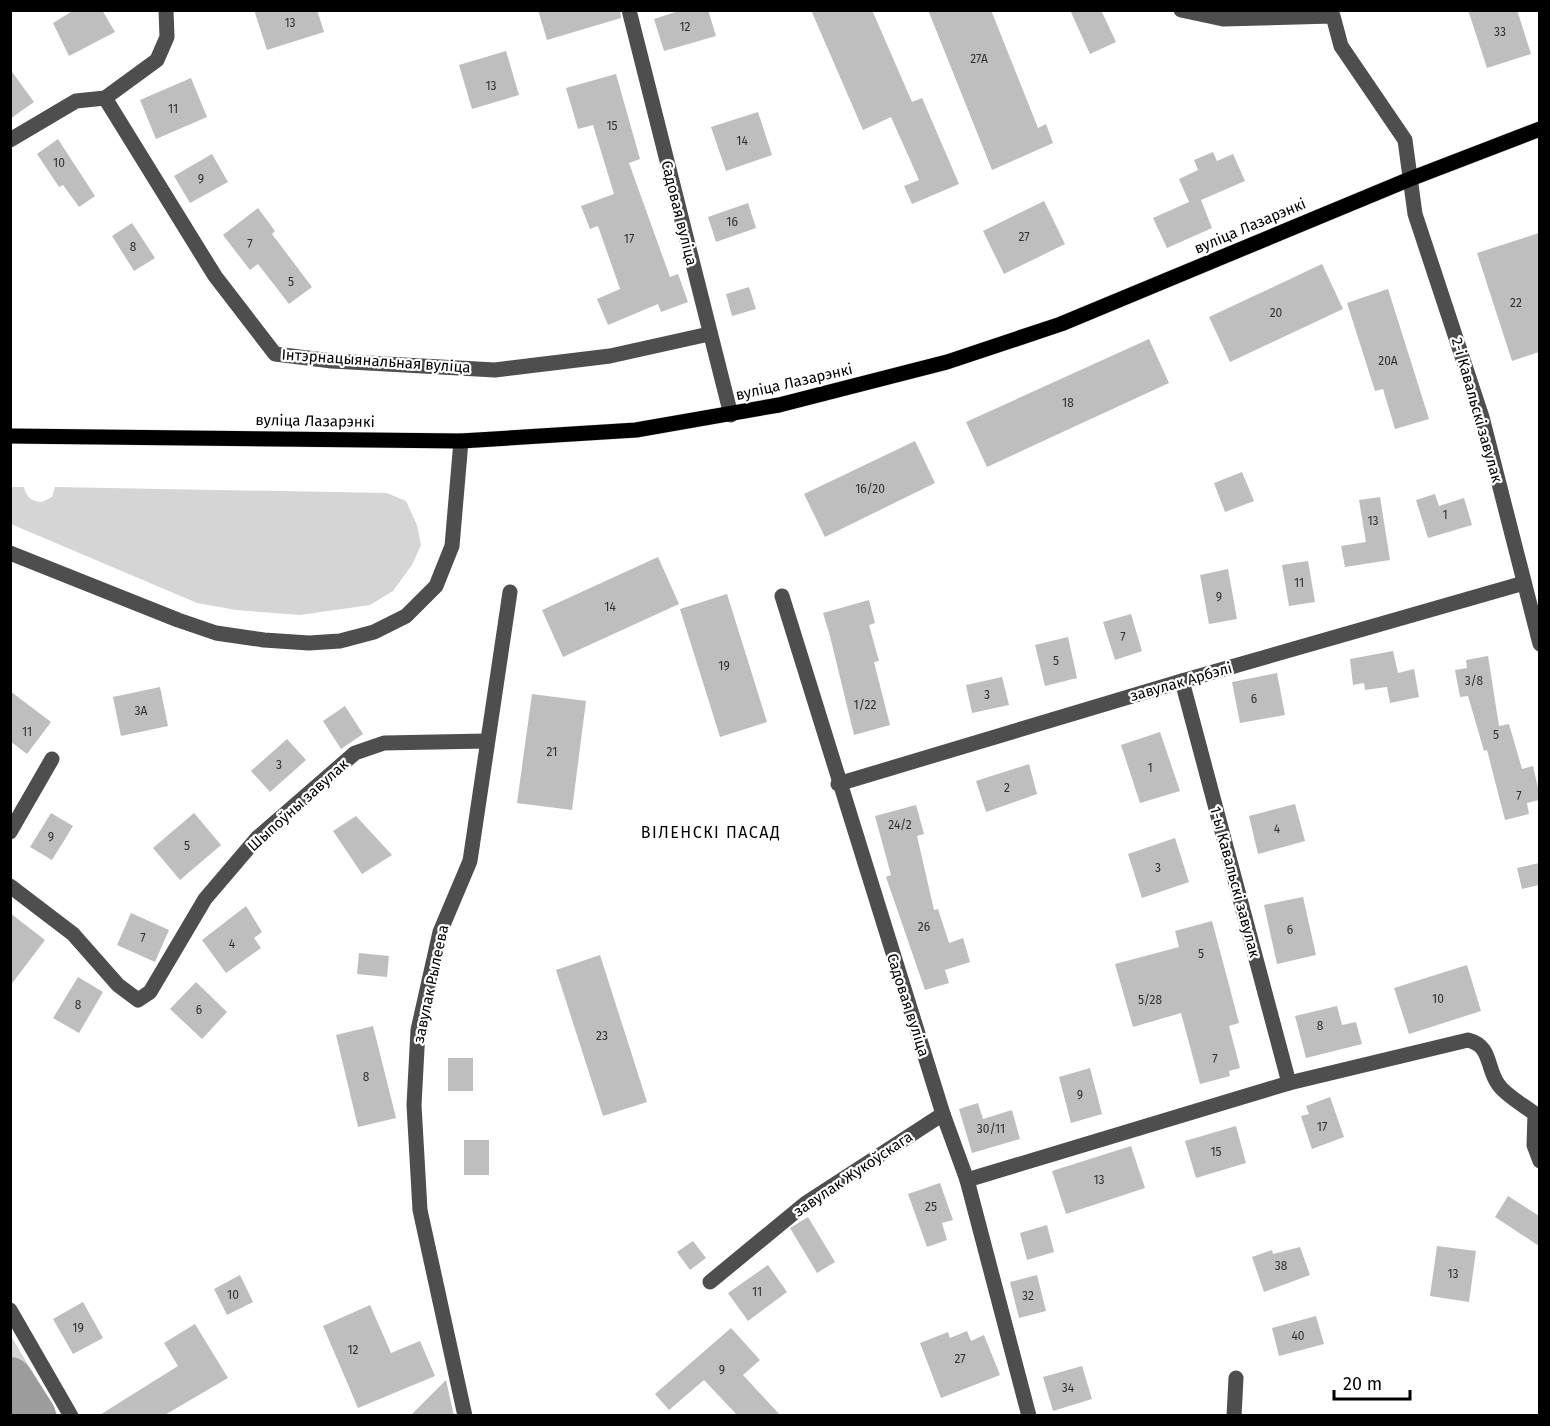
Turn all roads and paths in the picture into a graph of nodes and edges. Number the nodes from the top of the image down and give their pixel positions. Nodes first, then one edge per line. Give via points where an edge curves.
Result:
1 (166, 10) edge
2 (629, 10) edge
3 (1180, 10) edge
4 (105, 98) junction
5 (1539, 129) edge
6 (10, 140) edge
7 (1410, 179) junction
8 (709, 334) junction
9 (731, 415) junction
10 (10, 436) edge
11 (461, 441) junction
12 (10, 553) edge
13 (1524, 583) junction
14 (510, 592) dead end
15 (782, 596) dead end
16 (1539, 644) edge
17 (1182, 681) junction
18 (488, 741) junction
19 (52, 759) dead end
20 (838, 784) junction
21 (10, 832) edge
22 (10, 886) edge
23 (1289, 1083) junction
24 (943, 1114) junction
25 (1537, 1114) edge
26 (1539, 1161) edge
27 (967, 1180) junction
28 (710, 1282) dead end
29 (10, 1310) edge
30 (1236, 1378) dead end
31 (71, 1416) edge
32 (465, 1416) edge
33 (1029, 1416) edge
34 (1234, 1416) edge

1 - 4 street via 167,37 157,60
2 - 8 street, Садовая вуліца
3 - 7 street, 2-і Кавальскі завулак via 1223,19 1333,16 1341,46 1406,140
4 - 6 street via 76,101
4 - 8 street, Інтэрнацыянальная вуліца via 215,276 275,354 495,370 610,356
5 - 7 main road, вуліца Лазарэнкі
7 - 9 main road, вуліца Лазарэнкі via 1061,324 947,362
7 - 13 street, 2-і Кавальскі завулак via 1415,214 1482,417
8 - 9 street, Садовая вуліца
9 - 11 main road, вуліца Лазарэнкі via 636,430
10 - 11 main road, вуліца Лазарэнкі
11 - 12 street via 453,546 436,586 406,616 374,632 309,644 216,633
13 - 16 street, 2-і Кавальскі завулак
13 - 17 street, завулак Арбэлі
14 - 18 street, завулак Рылеева
15 - 20 street, Садовая вуліца
17 - 20 street, завулак Арбэлі
17 - 23 street, 1-ы Кавальскі завулак
18 - 22 street, Шыпоўны завулак via 384,743 355,753 257,838 205,899 150,992 138,1000 118,985 73,934
18 - 32 street, завулак Рылеева via 470,861 440,932 418,1030 414,1105 420,1210
19 - 21 street
20 - 24 street, Садовая вуліца
23 - 25 street via 1468,1040 1479,1043 1484,1050 1499,1085
23 - 27 street
24 - 27 street, Садовая вуліца
24 - 28 street, завулак Жукоўскага via 806,1203
25 - 26 street via 1534,1145
27 - 33 street, Садовая вуліца
29 - 31 street
30 - 34 street

